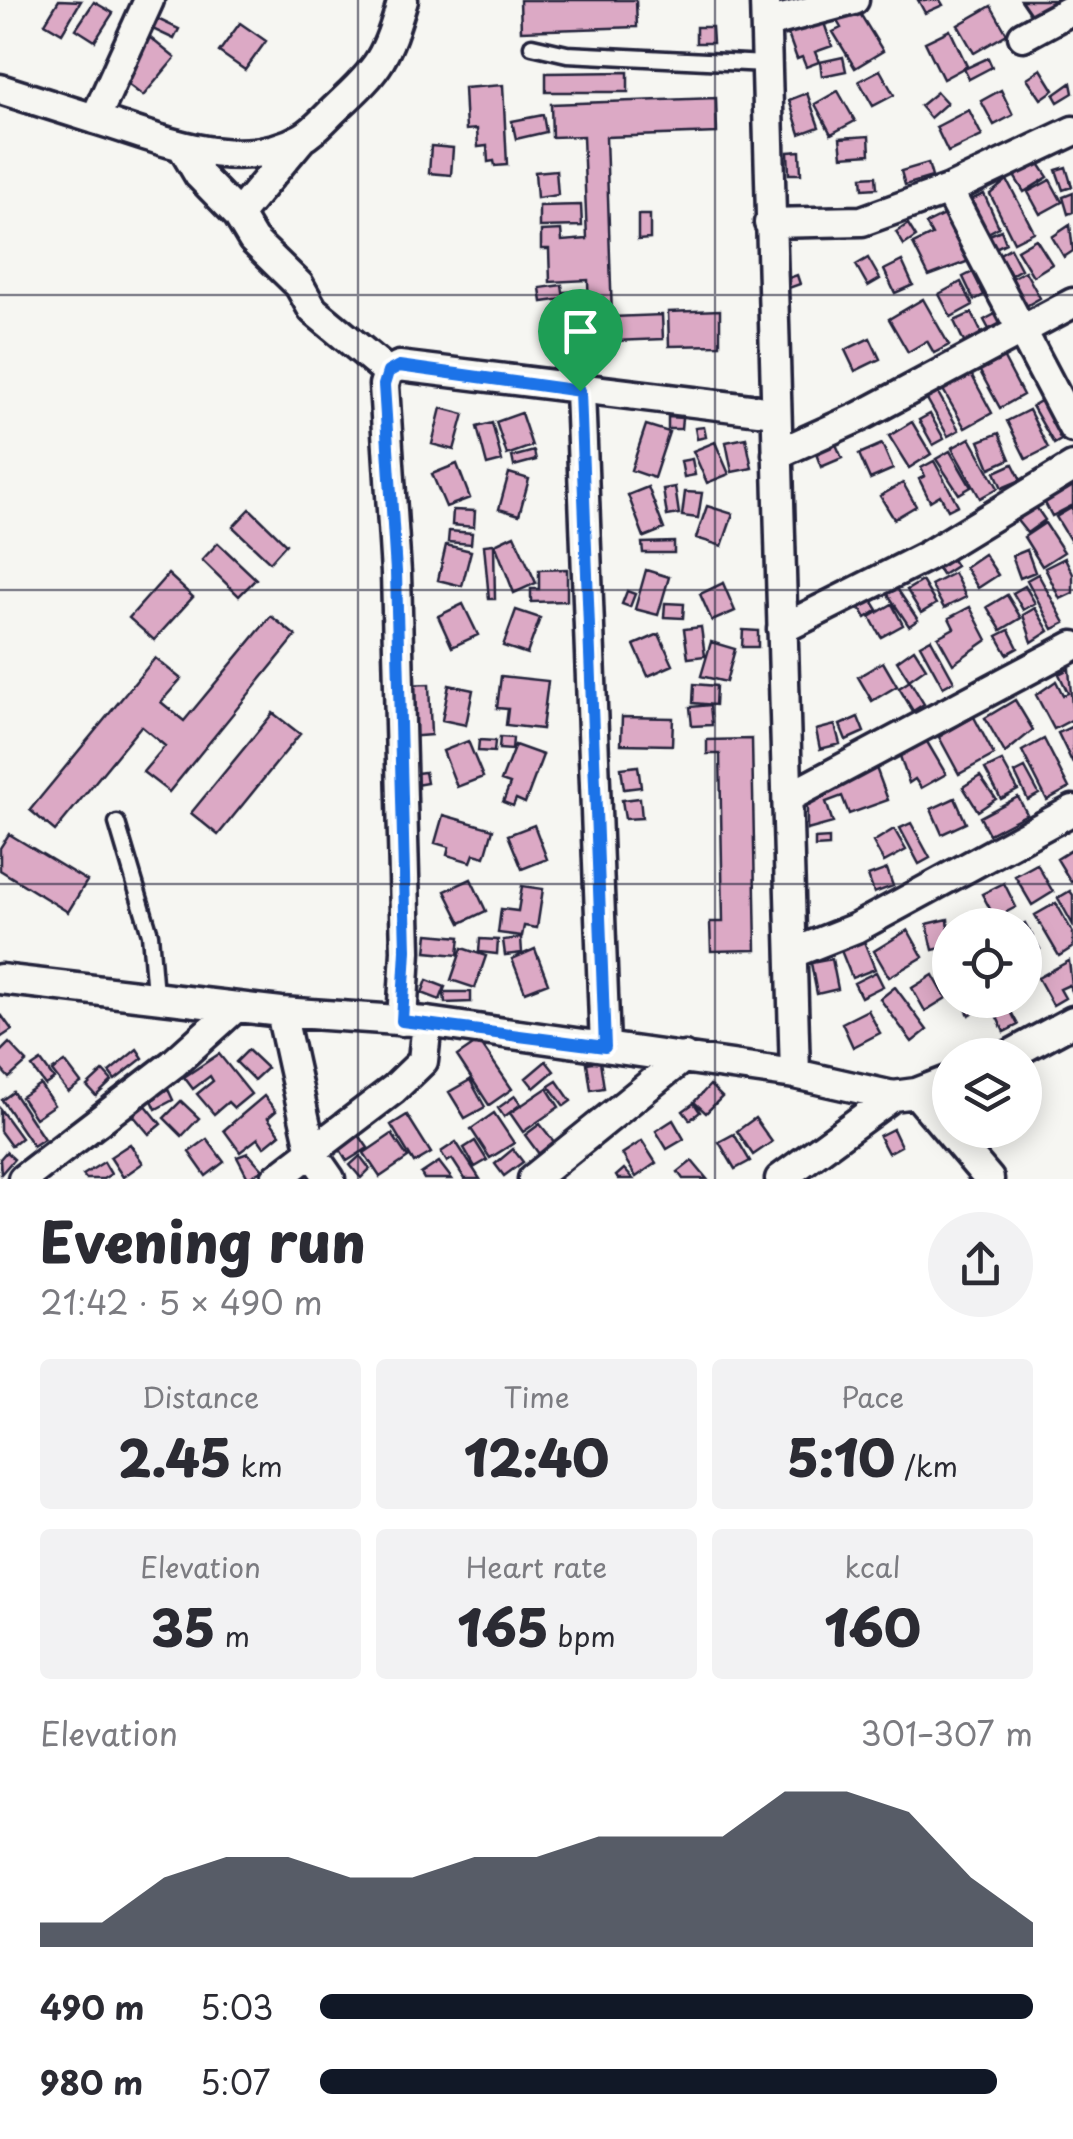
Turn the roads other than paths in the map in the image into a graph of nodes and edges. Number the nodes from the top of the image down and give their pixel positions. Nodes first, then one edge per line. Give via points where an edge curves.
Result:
1 (150, 0) edge
2 (404, 0) edge
3 (854, 0) edge
4 (1073, 9) edge
5 (766, 11) edge
6 (1023, 36) dead end
7 (532, 46) dead end
8 (766, 64) junction
9 (0, 89) edge
10 (94, 120) junction
11 (1073, 130) edge
12 (302, 138) junction
13 (184, 148) junction
14 (948, 190) junction
15 (238, 215) junction
16 (769, 223) junction
17 (1073, 303) edge
18 (1025, 330) junction
19 (388, 372) junction
20 (580, 391) junction
21 (775, 412) junction
22 (1073, 428) edge
23 (777, 454) junction
24 (1073, 467) edge
25 (782, 629) junction
26 (1073, 646) edge
27 (789, 797) junction
28 (1073, 810) edge
29 (117, 822) dead end
30 (792, 952) junction
31 (14, 981) edge
32 (155, 994) junction
33 (0, 1005) edge
34 (236, 1007) junction
35 (281, 1012) junction
36 (415, 1022) junction
37 (1073, 1022) edge
38 (1042, 1038) edge
39 (605, 1047) junction
40 (684, 1056) junction
41 (795, 1074) junction
42 (932, 1085) edge
43 (904, 1094) junction
44 (312, 1153) junction
45 (23, 1179) edge
46 (276, 1179) edge
47 (330, 1179) edge
48 (534, 1179) edge
49 (780, 1179) edge
50 (988, 1179) edge

1 - 10 street
2 - 12 street via 386,58
3 - 5 street
4 - 6 street
5 - 8 street
7 - 8 lane via 567,54
8 - 16 street
9 - 10 street
10 - 13 street
11 - 14 street
12 - 13 street via 257,151
12 - 15 street
13 - 15 street via 199,176
14 - 16 street via 862,221
14 - 18 street
15 - 19 street via 313,310
16 - 21 street
17 - 18 street
18 - 22 street
18 - 23 street
19 - 20 street via 399,366
19 - 36 street via 406,950
20 - 21 street
20 - 39 street
21 - 23 street
23 - 25 street
24 - 25 street via 927,556
25 - 27 street
26 - 27 street
27 - 30 street
28 - 30 street via 856,928
29 - 32 lane via 150,934
30 - 41 street
31 - 32 street
31 - 33 street
32 - 34 street
34 - 35 street
34 - 45 street
35 - 36 street
35 - 44 street
36 - 39 street
36 - 44 street via 424,1061
37 - 38 street
39 - 40 street
40 - 41 street
40 - 48 street
41 - 43 street
42 - 43 street
43 - 49 street
43 - 50 street
44 - 46 street
44 - 47 street

